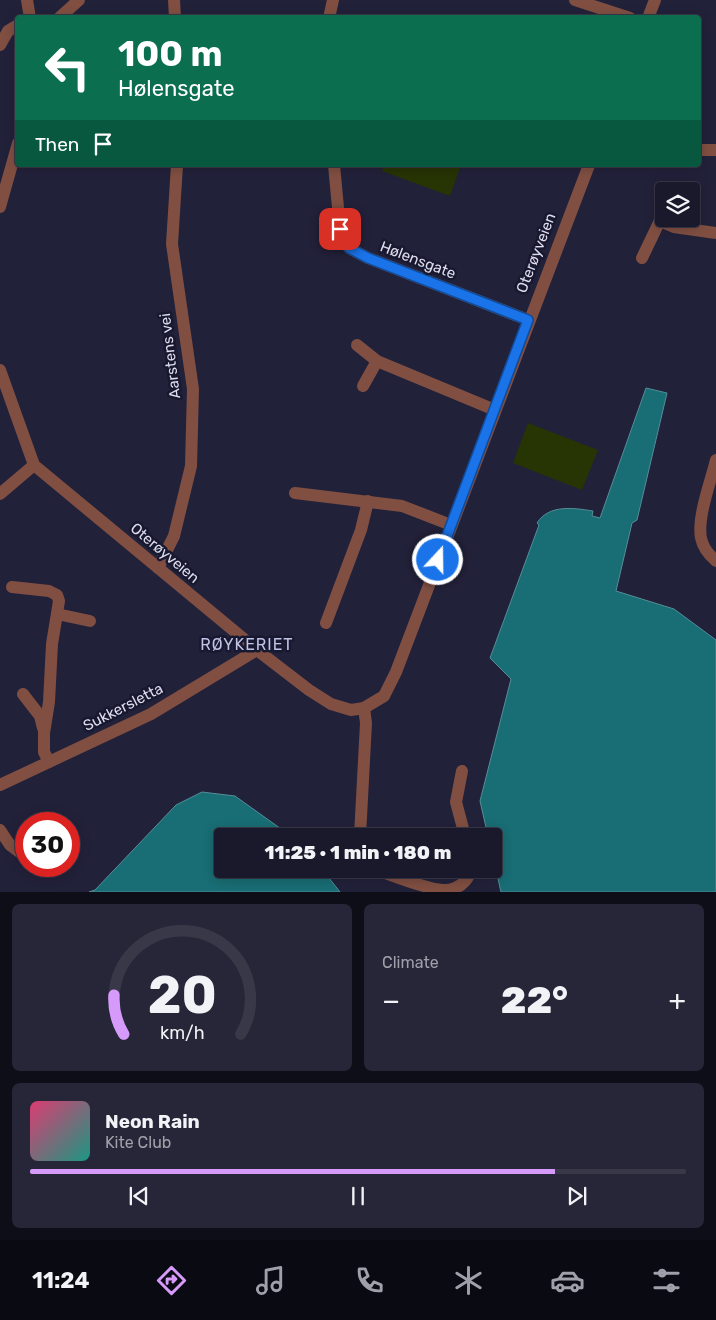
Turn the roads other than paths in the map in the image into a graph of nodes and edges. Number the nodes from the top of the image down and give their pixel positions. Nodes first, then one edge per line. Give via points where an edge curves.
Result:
1 (27, 0) edge
2 (79, 0) edge
3 (174, 0) edge
4 (333, 0) edge
5 (575, 0) edge
6 (655, 0) edge
7 (30, 15) edge
8 (62, 15) edge
9 (175, 15) edge
10 (330, 15) edge
11 (621, 15) edge
12 (649, 15) edge
13 (15, 26) edge
14 (0, 45) edge
15 (701, 150) edge
16 (716, 150) edge
17 (15, 153) edge
18 (176, 167) edge
19 (334, 167) edge
20 (586, 167) edge
21 (0, 207) edge
22 (657, 227) edge
23 (674, 227) edge
24 (716, 233) edge
25 (642, 258) dead end
26 (528, 320) junction
27 (356, 345) dead end
28 (377, 361) junction
29 (0, 370) edge
30 (363, 386) dead end
31 (495, 410) junction
32 (716, 460) edge
33 (34, 465) junction
34 (296, 493) dead end
35 (0, 494) edge
36 (368, 501) junction
37 (451, 525) junction
38 (716, 561) edge
39 (158, 568) junction
40 (12, 587) dead end
41 (57, 614) junction
42 (90, 621) dead end
43 (326, 623) dead end
44 (257, 650) junction
45 (23, 694) dead end
46 (364, 708) junction
47 (44, 733) junction
48 (49, 762) junction
49 (462, 771) dead end
50 (0, 785) edge
51 (360, 828) edge
52 (463, 828) edge
53 (0, 830) edge
54 (15, 849) edge
55 (404, 878) edge
56 (468, 878) edge

1 - 7 street
2 - 8 street
3 - 9 street
4 - 10 street
5 - 11 street
6 - 12 street
13 - 14 street
15 - 16 street
17 - 21 street
18 - 39 street, Aarstens vei via 172,244 193,389 190,466 174,536
19 - 26 street, Hølensgate via 340,229 349,248
20 - 26 street, Oterøyveien
22 - 25 street
23 - 24 street
26 - 31 street, Oterøyveien
27 - 28 street
28 - 30 street
28 - 31 street
29 - 33 street
31 - 37 street, Oterøyveien
32 - 38 street via 700,526 705,550
33 - 35 street
33 - 39 street, Oterøyveien
34 - 36 street
36 - 37 street via 402,506
36 - 43 street via 361,530
37 - 46 street, Oterøyveien via 396,672 384,696
39 - 44 street, Oterøyveien
40 - 41 street via 49,591 57,595
41 - 42 street
41 - 47 street
44 - 46 street, Oterøyveien via 331,704 351,710
44 - 48 street, Sukkersletta via 151,714
45 - 47 street via 40,716
46 - 51 street
47 - 48 street via 44,752
48 - 50 street, Sukkersletta
49 - 52 street via 456,802
53 - 54 street
55 - 56 street via 442,890 455,888

